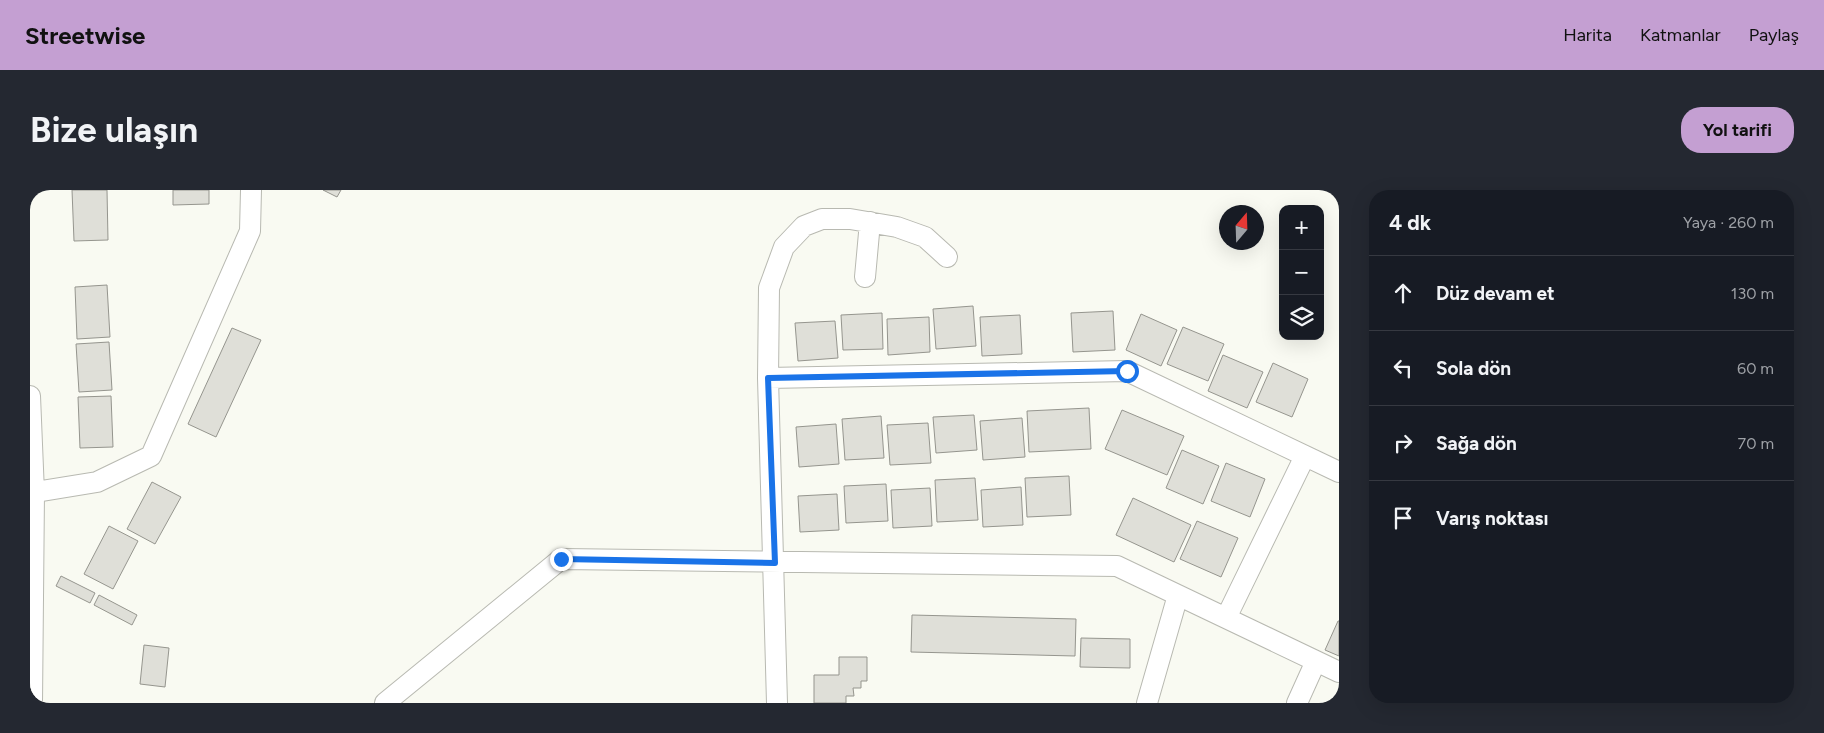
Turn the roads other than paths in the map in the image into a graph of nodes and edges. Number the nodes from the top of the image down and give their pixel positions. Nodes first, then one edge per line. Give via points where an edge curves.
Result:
1 (251, 190) edge
2 (870, 222) junction
3 (947, 257) dead end
4 (865, 277) dead end
5 (768, 378) junction
6 (30, 396) edge
7 (1305, 456) junction
8 (1339, 472) edge
9 (32, 493) edge
10 (775, 563) junction
11 (1178, 595) junction
12 (1226, 618) junction
13 (1316, 661) junction
14 (1339, 672) edge
15 (32, 703) edge
16 (385, 703) edge
17 (777, 703) edge
18 (1147, 703) edge
19 (1297, 703) edge

1 - 9 street via 250,231 151,456 97,482
2 - 3 street via 925,237
2 - 4 street
2 - 5 street via 822,219 804,226 784,247 769,288
5 - 7 street via 1127,371
5 - 10 street
6 - 9 street
7 - 8 street
7 - 12 street
9 - 15 street
10 - 11 street via 1117,566
10 - 16 street via 561,559
10 - 17 street
11 - 12 street
11 - 18 street
12 - 13 street
13 - 14 street
13 - 19 street

